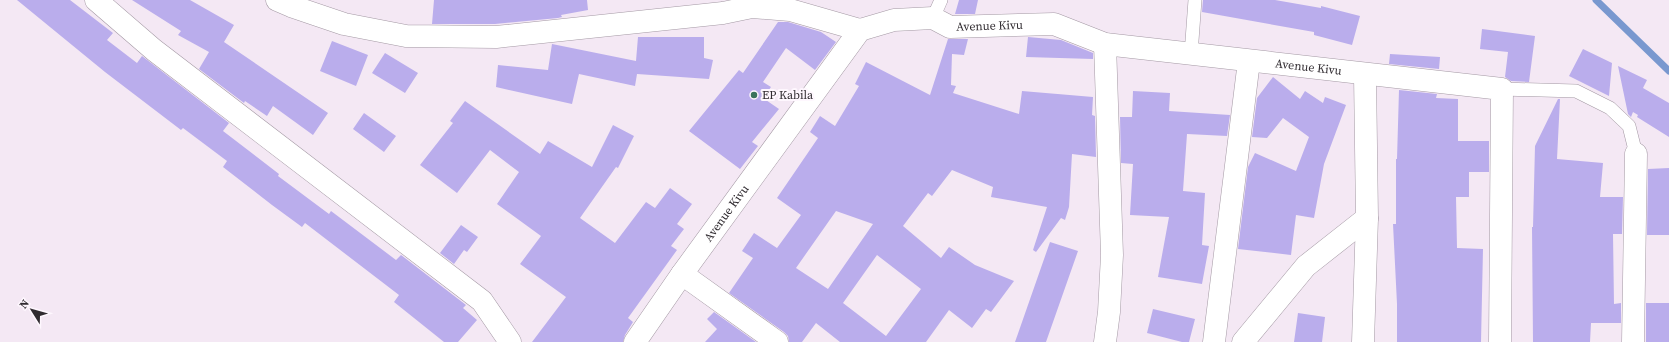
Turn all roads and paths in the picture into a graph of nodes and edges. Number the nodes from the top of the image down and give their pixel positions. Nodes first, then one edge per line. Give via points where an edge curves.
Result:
1 (96, 0) edge
2 (277, 0) edge
3 (1195, 0) edge
4 (937, 9) edge
5 (860, 30) junction
6 (1105, 44) junction
7 (1191, 54) junction
8 (1249, 61) junction
9 (1365, 75) junction
10 (1502, 90) junction
11 (1636, 154) joint
12 (1367, 218) junction
13 (682, 274) junction
14 (510, 342) edge
15 (635, 342) edge
16 (777, 342) edge
17 (1104, 342) edge
18 (1214, 342) edge
19 (1243, 342) edge
20 (1362, 342) edge
21 (1500, 342) edge
22 (1633, 342) edge

1 - 14 street via 154,50 482,301
2 - 5 street via 344,24 406,36 496,37 723,13 752,7 790,10
3 - 7 lane
4 - 5 street, Avenue Kivu
4 - 6 street, Avenue Kivu via 950,27 1054,24
5 - 13 street, Avenue Kivu
6 - 7 street, Avenue Kivu
6 - 17 street via 1112,255 1109,312
7 - 8 street, Avenue Kivu
8 - 9 street, Avenue Kivu
8 - 18 street
9 - 10 street, Avenue Kivu
9 - 12 street
10 - 11 lane via 1576,91 1610,108 1629,126
10 - 21 street
11 - 22 street
12 - 19 street via 1306,266
12 - 20 street
13 - 15 street, Avenue Kivu
13 - 16 street

